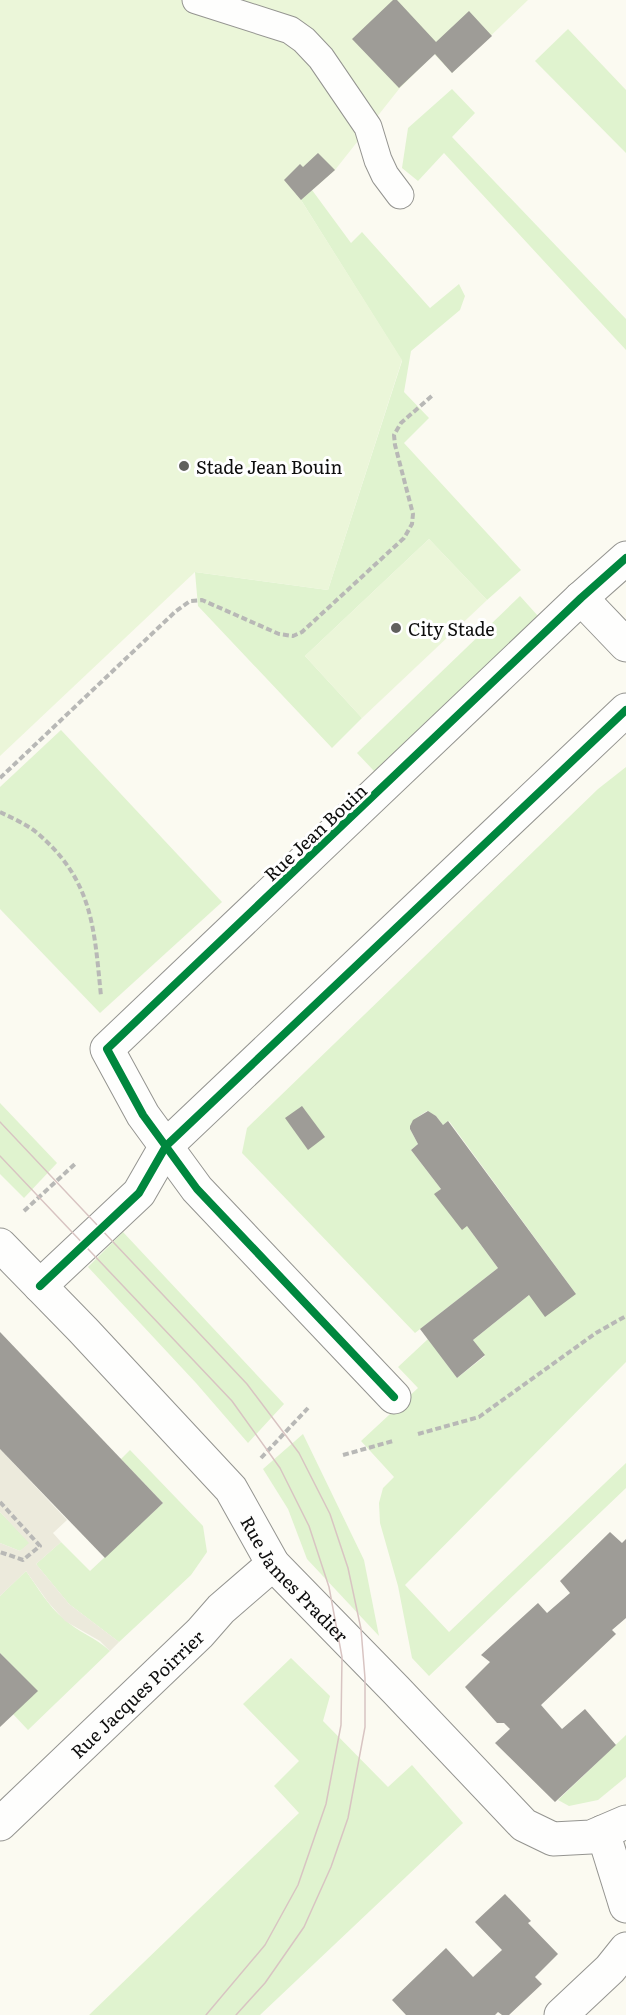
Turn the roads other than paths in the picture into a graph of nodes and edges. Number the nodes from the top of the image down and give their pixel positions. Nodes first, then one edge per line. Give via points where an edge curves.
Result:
1 (196, 0) edge
2 (400, 195) dead end
3 (626, 558) edge
4 (581, 598) junction
5 (626, 645) edge
6 (626, 710) edge
7 (166, 1146) junction
8 (0, 1245) edge
9 (40, 1286) junction
10 (394, 1397) dead end
11 (273, 1564) junction
12 (0, 1824) edge
13 (615, 1827) edge
14 (626, 1906) edge
15 (626, 1948) edge
16 (561, 2015) edge

1 - 2 lane via 290,30 304,40 321,58 368,127 385,175
3 - 4 street, Rue Jean Bouin
4 - 5 street
4 - 7 street, Rue Jean Bouin via 107,1049 143,1115
6 - 7 street
7 - 9 street via 139,1193
7 - 10 street via 197,1189
8 - 9 street, Rue James Pradier
9 - 11 street, Rue James Pradier via 231,1489
11 - 12 street, Rue Jacques Poirrier via 221,1609
11 - 13 street, Rue James Pradier via 524,1826 553,1839 591,1837
13 - 14 street
15 - 16 street via 610,1969

